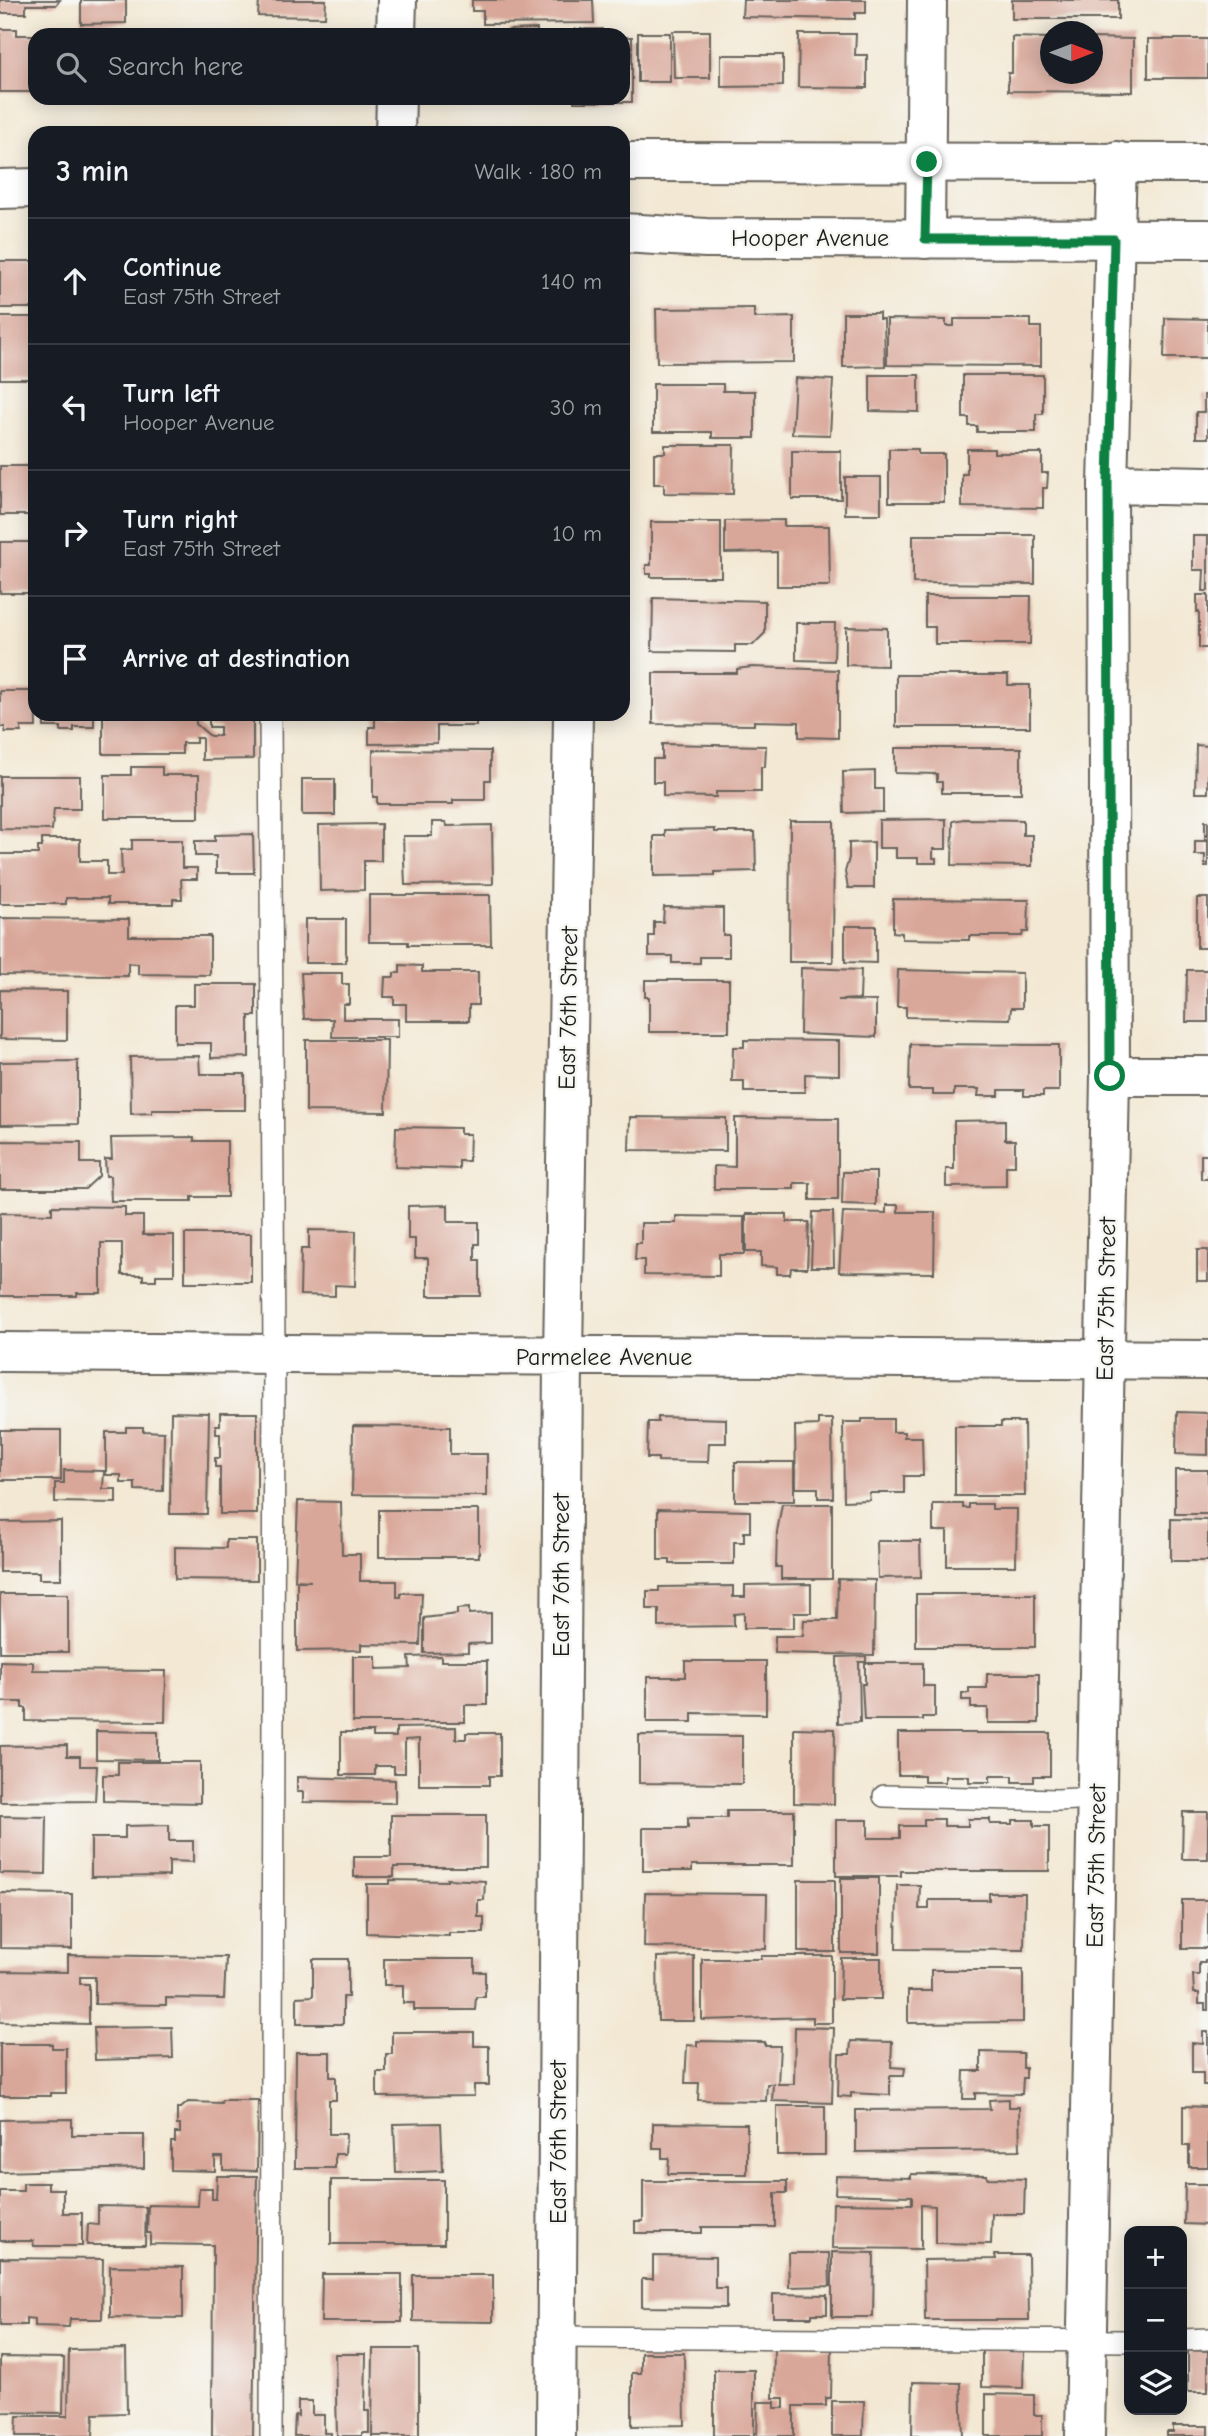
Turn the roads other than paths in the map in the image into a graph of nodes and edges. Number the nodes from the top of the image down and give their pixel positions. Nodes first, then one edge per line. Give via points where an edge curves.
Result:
1 (397, 0) edge
2 (927, 0) edge
3 (396, 28) edge
4 (396, 105) edge
5 (396, 126) edge
6 (1116, 161) junction
7 (630, 162) edge
8 (927, 162) junction
9 (1208, 163) edge
10 (0, 188) edge
11 (28, 188) edge
12 (630, 233) edge
13 (925, 239) junction
14 (1114, 239) junction
15 (1208, 239) edge
16 (1108, 484) junction
17 (1208, 486) edge
18 (270, 721) edge
19 (573, 721) edge
20 (1110, 1076) junction
21 (1208, 1076) edge
22 (0, 1352) edge
23 (274, 1353) junction
24 (562, 1357) junction
25 (1208, 1360) edge
26 (1106, 1361) junction
27 (884, 1796) dead end
28 (1097, 1798) junction
29 (556, 2337) junction
30 (1208, 2339) edge
31 (1187, 2340) edge
32 (1087, 2341) junction
33 (1124, 2341) edge
34 (271, 2436) edge
35 (556, 2436) edge
36 (1085, 2436) edge

1 - 3 street
2 - 8 street
4 - 5 street
6 - 8 street
6 - 9 street
6 - 14 street, East 75th Street
7 - 8 street
8 - 13 street
10 - 11 street
12 - 13 street, Hooper Avenue
13 - 14 street, Hooper Avenue
14 - 15 street, Hooper Avenue
14 - 16 street, East 75th Street
16 - 17 street
16 - 20 street, East 75th Street
18 - 23 lane
19 - 24 street, East 76th Street
20 - 21 street
20 - 26 street, East 75th Street
22 - 23 street, Parmelee Avenue
23 - 24 street, Parmelee Avenue
23 - 34 lane
24 - 26 street, Parmelee Avenue
24 - 29 street, East 76th Street
25 - 26 street, Parmelee Avenue
26 - 28 street, East 75th Street
27 - 28 lane
28 - 32 street, East 75th Street
29 - 32 lane
29 - 35 street, East 76th Street
30 - 31 lane
32 - 33 lane
32 - 36 street, East 75th Street

